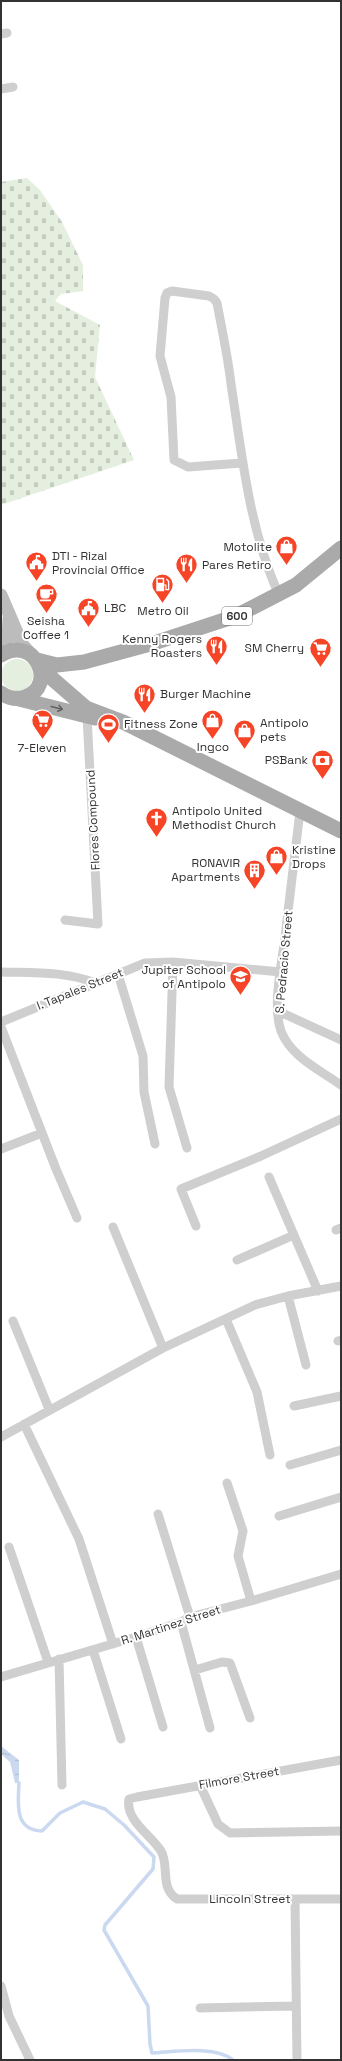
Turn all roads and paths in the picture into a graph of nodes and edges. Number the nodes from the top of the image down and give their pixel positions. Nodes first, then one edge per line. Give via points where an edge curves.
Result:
1 (13, 87) dead end
2 (1, 89) edge
3 (242, 463) junction
4 (341, 548) edge
5 (1, 595) edge
6 (278, 595) junction
7 (8, 614) junction
8 (117, 654) junction
9 (1, 655) edge
10 (35, 660) junction
11 (56, 679) junction
12 (38, 687) junction
13 (1, 694) edge
14 (19, 699) junction
15 (87, 716) junction
16 (148, 735) junction
17 (300, 811) junction
18 (341, 831) edge
19 (65, 920) dead end
20 (173, 962) junction
21 (1, 972) edge
22 (281, 972) junction
23 (118, 974) junction
24 (95, 983) junction
25 (278, 1011) junction
26 (1, 1022) edge
27 (1, 1027) edge
28 (341, 1040) edge
29 (341, 1085) edge
30 (341, 1120) edge
31 (42, 1133) junction
32 (155, 1144) dead end
33 (187, 1148) dead end
34 (1, 1149) edge
35 (269, 1177) dead end
36 (78, 1218) dead end
37 (196, 1226) dead end
38 (113, 1227) dead end
39 (294, 1235) junction
40 (237, 1260) dead end
41 (341, 1286) edge
42 (318, 1291) junction
43 (288, 1296) junction
44 (226, 1318) junction
45 (13, 1321) dead end
46 (163, 1348) junction
47 (306, 1365) dead end
48 (341, 1396) edge
49 (294, 1406) dead end
50 (50, 1409) junction
51 (24, 1424) junction
52 (2, 1433) edge
53 (341, 1450) edge
54 (270, 1455) dead end
55 (290, 1466) dead end
56 (227, 1484) dead end
57 (341, 1497) edge
58 (158, 1514) dead end
59 (279, 1516) dead end
60 (9, 1547) dead end
61 (341, 1574) edge
62 (251, 1601) junction
63 (190, 1617) junction
64 (181, 1622) junction
65 (136, 1637) junction
66 (113, 1644) junction
67 (93, 1650) junction
68 (59, 1659) junction
69 (48, 1662) junction
70 (195, 1670) junction
71 (1, 1677) edge
72 (250, 1718) dead end
73 (163, 1727) dead end
74 (210, 1728) dead end
75 (121, 1739) dead end
76 (341, 1760) edge
77 (62, 1785) dead end
78 (200, 1785) junction
79 (341, 1831) edge
80 (166, 1886) joint
81 (341, 1899) edge
82 (295, 1900) junction
83 (1, 1986) edge
84 (295, 2006) junction
85 (200, 2008) dead end
86 (30, 2060) edge
87 (297, 2060) edge

1 - 2 street
3 - 3 street via 217,303 209,296 172,291 167,293 160,356 171,397 174,460 188,467
3 - 6 street via 266,566
4 - 6 main road, 600 via 296,585
5 - 7 main road
6 - 8 main road, 600 via 236,616
7 - 9 main road via 8,639
7 - 10 main road via 22,644
8 - 10 main road, 600 via 57,665
8 - 11 main road, 600
9 - 10 main road, 600 via 12,650
10 - 11 main road
10 - 12 main road via 41,678
11 - 12 main road, 600
11 - 16 main road via 86,708 124,722
12 - 14 main road, 600 via 33,693
13 - 14 main road
14 -> 15 main road
15 - 16 main road
15 - 19 street, Flores Compound via 98,924
16 - 17 main road
17 - 18 main road
17 - 22 street, S. Pedracio Street
20 - 22 street, I. Tapales Street
20 - 23 street, I. Tapales Street via 145,963
20 - 33 street via 169,1087
21 - 24 street via 80,977
22 - 25 street, S. Pedracio Street
23 - 24 street, I. Tapales Street
23 - 32 street via 143,1056 144,1092
24 - 26 street, I. Tapales Street
25 - 28 street
25 - 29 street, S. Pedracio Street via 281,1030 291,1048
27 - 31 street
30 - 37 street via 181,1189
31 - 34 street
31 - 36 street
35 - 39 street
38 - 46 street
39 - 40 street
39 - 42 street
41 - 42 street
42 - 43 street
43 - 44 street
43 - 47 street
44 - 46 street
44 - 54 street via 257,1392
45 - 50 street
46 - 50 street
48 - 49 street
50 - 51 street
51 - 52 street
51 - 66 street via 79,1539
53 - 55 street
56 - 62 street via 243,1531 238,1556
57 - 59 street
58 - 63 street
60 - 69 street
61 - 62 street, R. Martinez Street
62 - 63 street, R. Martinez Street
63 - 64 street, R. Martinez Street
64 - 65 street, R. Martinez Street
64 - 70 street
65 - 66 street, R. Martinez Street
65 - 73 street
66 - 67 street, R. Martinez Street
67 - 68 street, R. Martinez Street
67 - 75 street
68 - 69 street, R. Martinez Street
68 - 77 street
69 - 71 street, R. Martinez Street
70 - 72 street via 222,1662 230,1663
70 - 74 street
76 - 78 street, Filmore Street
78 - 79 street via 218,1824 230,1833
78 - 80 street, Filmore Street via 129,1799 129,1811 161,1852
80 - 82 street, Lincoln Street via 170,1895 177,1899
81 - 82 street, Lincoln Street
82 - 84 street
83 - 86 street via 9,2016
84 - 85 street
84 - 87 street

